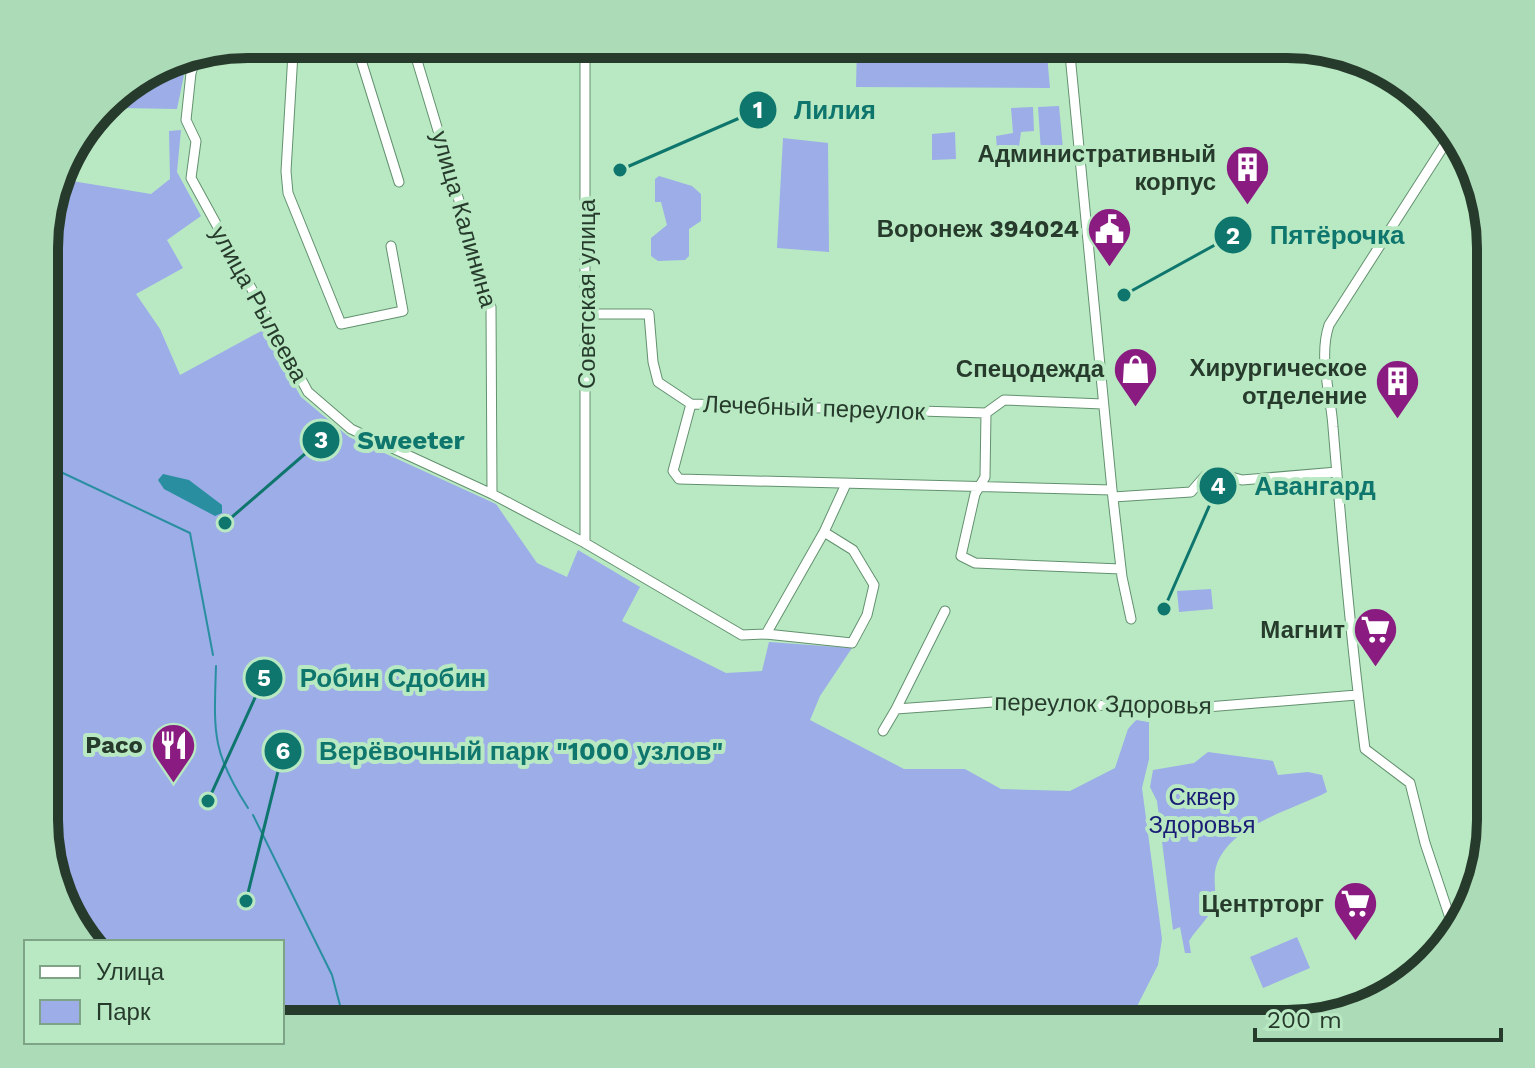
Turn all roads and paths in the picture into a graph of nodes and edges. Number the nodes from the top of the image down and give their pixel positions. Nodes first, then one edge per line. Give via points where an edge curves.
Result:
1 (293, 58) edge
2 (360, 58) edge
3 (416, 58) edge
4 (585, 58) edge
5 (1070, 58) edge
6 (193, 66) edge
7 (1445, 144) edge
8 (399, 182) dead end
9 (391, 246) dead end
10 (586, 314) junction
11 (691, 404) junction
12 (1103, 404) junction
13 (986, 413) junction
14 (1337, 472) junction
15 (846, 484) junction
16 (979, 488) junction
17 (492, 494) junction
18 (1112, 494) junction
19 (824, 532) junction
20 (585, 543) junction
21 (1121, 569) junction
22 (945, 611) dead end
23 (1131, 619) dead end
24 (766, 634) junction
25 (1357, 695) junction
26 (896, 709) junction
27 (883, 731) dead end
28 (1450, 917) edge

1 - 9 street via 288,193 341,324 403,311
2 - 8 street
3 - 17 street, улица Калинина via 491,307
4 - 10 street, Советская улица
5 - 12 street
6 - 17 street, улица Рылеева via 186,120 196,141 191,178 308,392 351,429
7 - 14 street via 1324,340
10 - 11 street, Лечебный переулок via 649,314 658,382
10 - 20 street, Советская улица
11 - 13 street, Лечебный переулок
11 - 15 street via 674,477
12 - 13 street, Лечебный переулок via 1004,400
12 - 18 street
13 - 16 street via 985,477
14 - 18 street via 1242,480 1221,474 1205,476 1191,492
14 - 25 street
15 - 16 street
15 - 19 street
16 - 18 street
16 - 21 street via 961,556 975,563
17 - 20 street, улица Рылеева
18 - 21 street
19 - 24 street
19 - 24 street, улица Рылеева via 853,550 874,585 867,615 852,643
20 - 24 street, улица Рылеева via 742,635
21 - 23 street
22 - 26 street
25 - 26 street, переулок Здоровья via 1182,709 1007,701
25 - 28 street via 1365,749 1410,783
26 - 27 street

